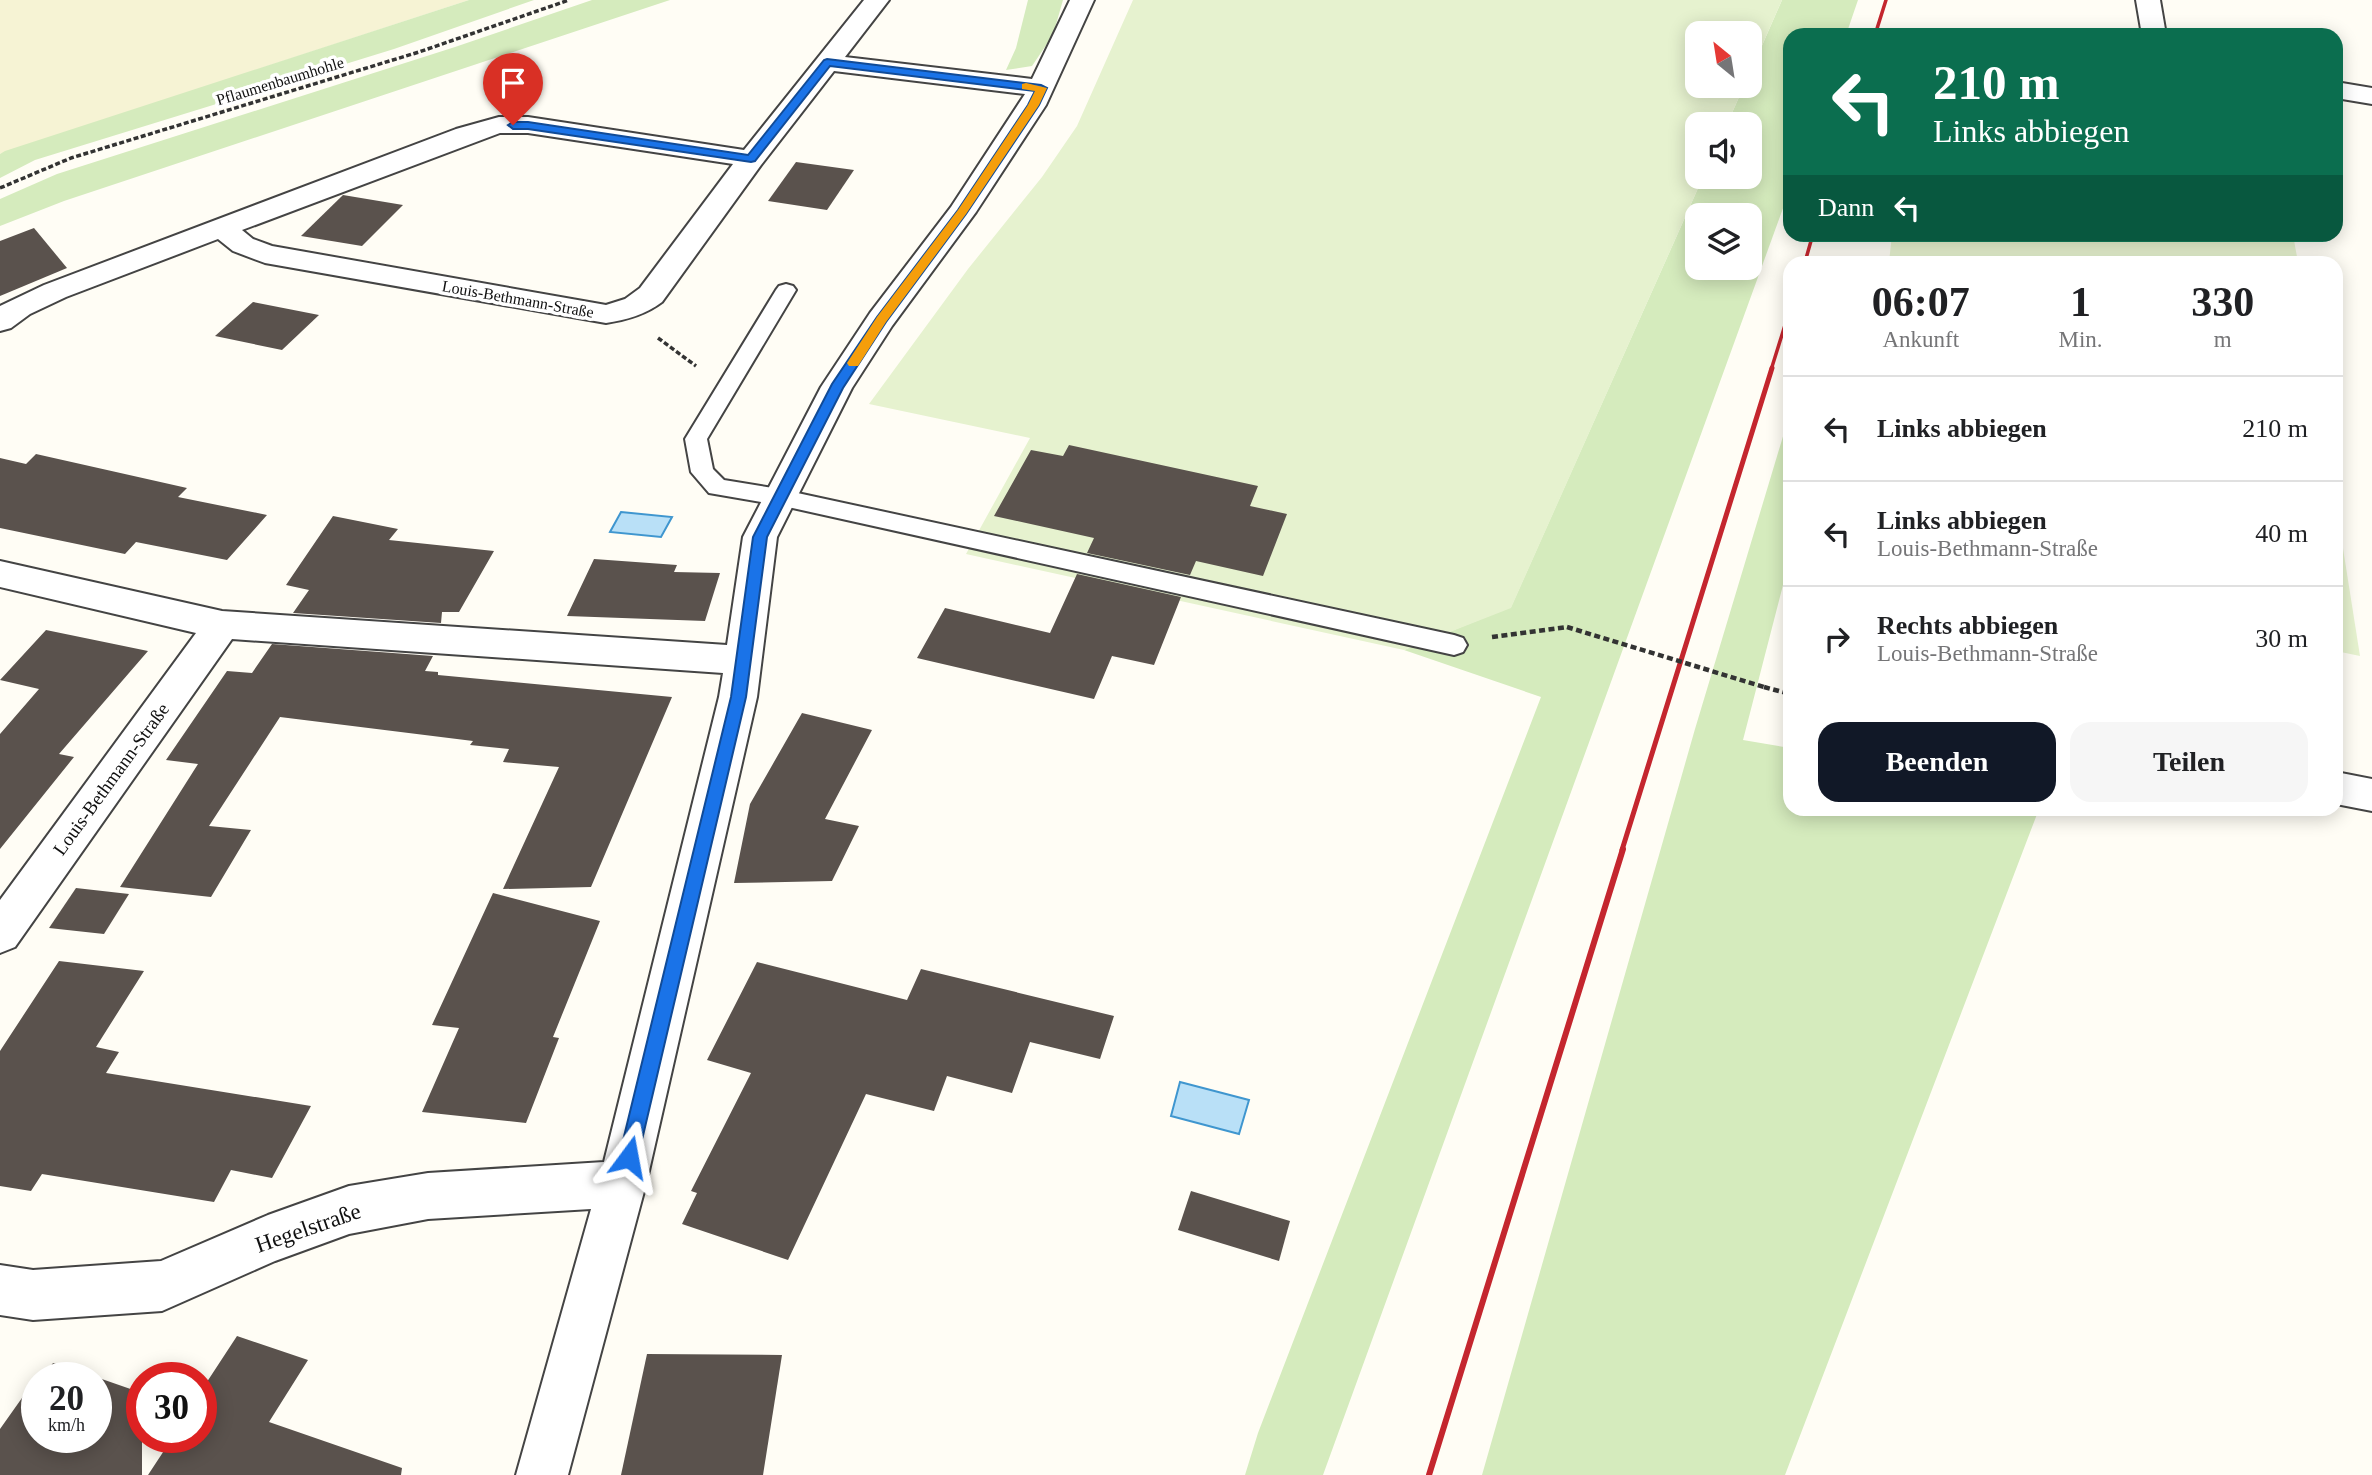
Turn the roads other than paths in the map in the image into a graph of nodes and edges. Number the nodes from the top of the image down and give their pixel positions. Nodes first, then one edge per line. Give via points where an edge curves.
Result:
1 (877, 0) edge
2 (1082, 0) edge
3 (2148, 0) edge
4 (2153, 28) edge
5 (827, 62) junction
6 (1041, 88) junction
7 (2343, 91) edge
8 (2372, 96) edge
9 (751, 159) junction
10 (221, 228) junction
11 (786, 290) dead end
12 (0, 321) edge
13 (779, 497) junction
14 (0, 574) edge
15 (222, 625) junction
16 (1454, 645) road end
17 (744, 660) junction
18 (2343, 789) edge
19 (2372, 795) edge
20 (0, 934) edge
21 (622, 1184) junction
22 (0, 1290) edge
23 (542, 1475) edge

1 - 5 street
2 - 6 street
3 - 4 street
5 - 6 street
5 - 9 street
6 - 13 street via 962,212 837,387
7 - 8 street
9 - 10 street via 528,125 499,125
9 - 10 street, Louis-Bethmann-Straße via 651,295 639,305 606,314 265,254
10 - 12 street via 55,291
11 - 13 lane via 696,439 702,472 717,487
13 - 16 lane
13 - 17 street via 760,537
14 - 15 street
15 - 17 street
15 - 20 street, Louis-Bethmann-Straße
17 - 21 street
18 - 19 street
21 - 22 street, Hegelstraße via 428,1196 349,1210 268,1239 162,1286 33,1295
21 - 23 street

